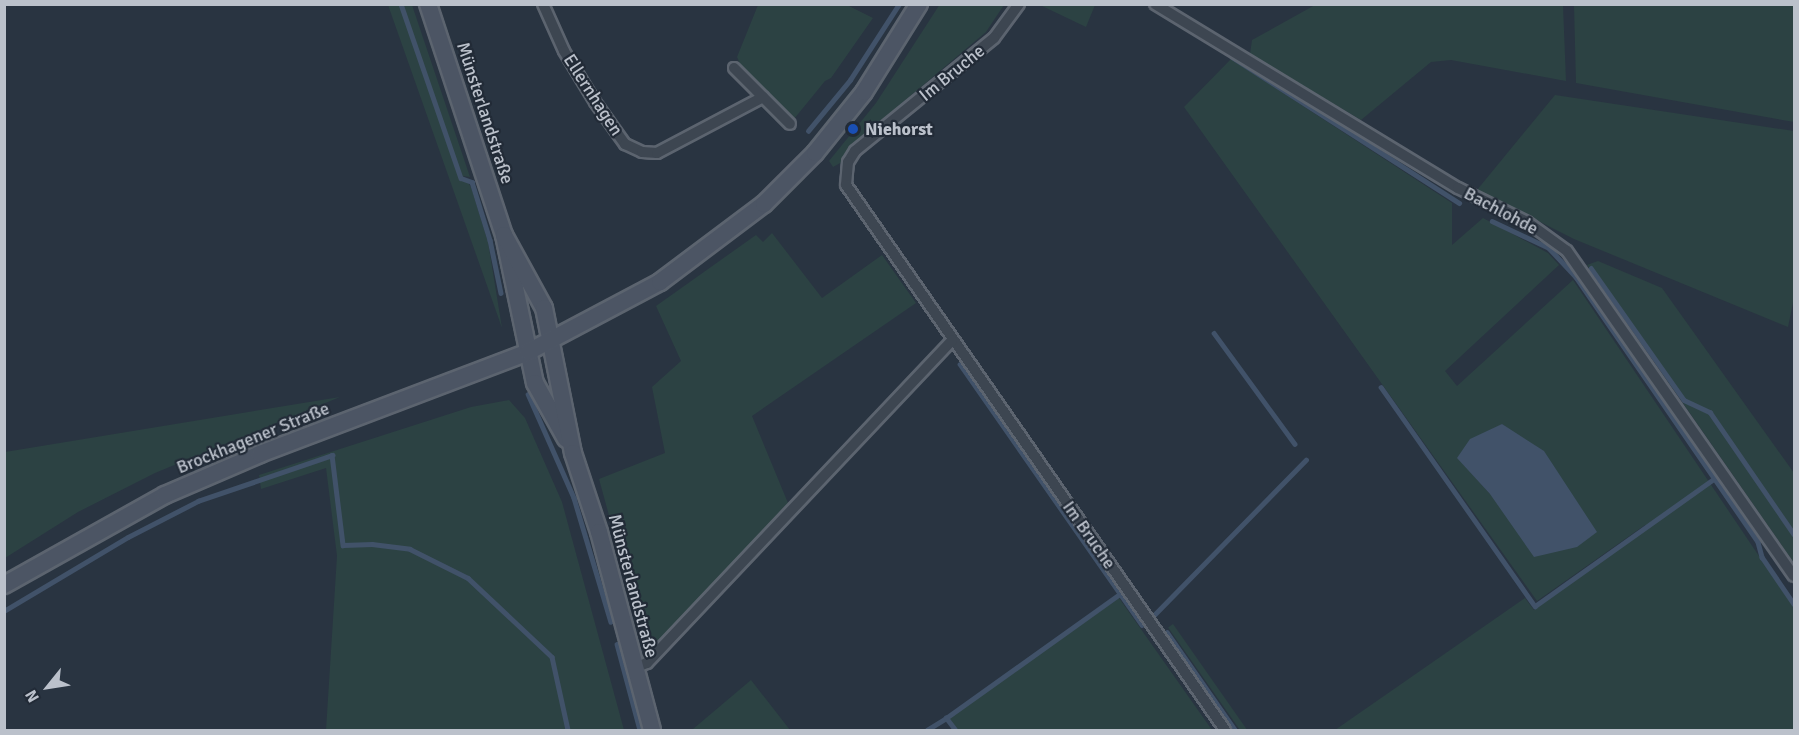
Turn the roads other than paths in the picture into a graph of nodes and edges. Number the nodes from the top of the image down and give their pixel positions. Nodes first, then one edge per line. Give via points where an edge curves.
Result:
1 (428, 4) edge
2 (543, 4) edge
3 (919, 4) edge
4 (1019, 4) edge
5 (1155, 4) edge
6 (734, 68) dead end
7 (763, 97) junction
8 (790, 124) dead end
9 (504, 234) junction
10 (552, 341) junction
11 (952, 341) junction
12 (528, 352) junction
13 (573, 453) junction
14 (1794, 576) edge
15 (4, 585) edge
16 (635, 668) junction
17 (652, 730) edge
18 (1225, 730) edge

1 - 9 main road, Münsterlandstraße
2 - 7 street, Ellernhagen via 564,51 595,102 625,144 642,152 657,153
3 - 10 main road via 842,122 764,204 660,282
4 - 11 street, Im Bruche via 994,38 855,151 845,174 852,196
5 - 14 street, Bachlohde via 1458,188 1527,222 1567,250
6 - 7 street
7 - 8 street
9 - 10 main road, Münsterlandstraße via 544,308
9 - 12 main road, Münsterlandstraße
10 - 12 main road, Brockhagener Straße
10 - 13 main road, Münsterlandstraße
11 - 16 street via 647,663
11 - 18 street, Im Bruche
12 - 13 main road, Münsterlandstraße via 535,383
12 - 15 main road, Brockhagener Straße via 165,495
13 - 16 main road, Münsterlandstraße
16 - 17 main road, Münsterlandstraße

